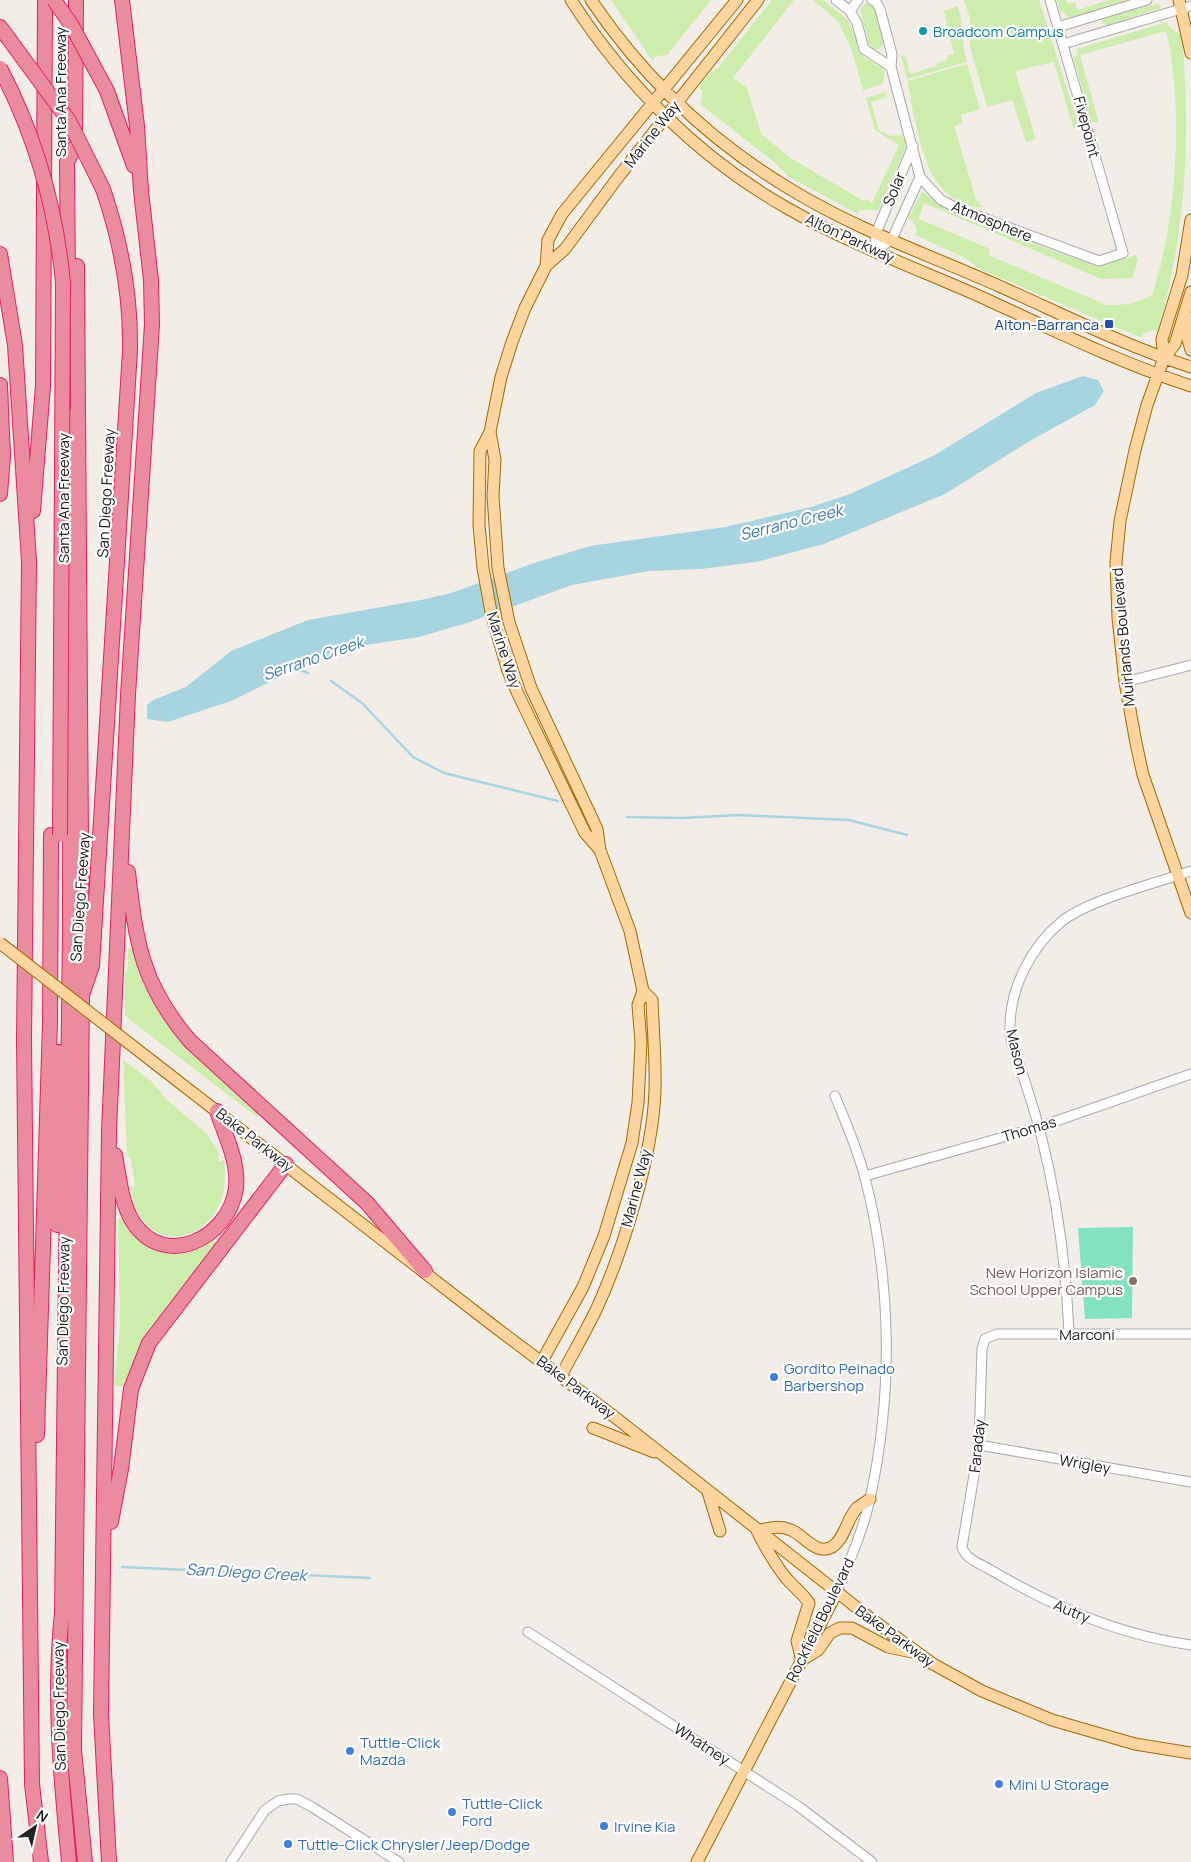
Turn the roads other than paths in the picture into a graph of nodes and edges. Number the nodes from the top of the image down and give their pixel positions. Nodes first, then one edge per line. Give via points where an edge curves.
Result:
1 (44, 0) edge
2 (54, 0) edge
3 (76, 0) edge
4 (122, 0) edge
5 (571, 0) edge
6 (591, 0) edge
7 (737, 0) edge
8 (758, 0) edge
9 (836, 0) edge
10 (858, 0) edge
11 (872, 0) edge
12 (1050, 0) edge
13 (1147, 0) edge
14 (1184, 5) edge
15 (850, 11) junction
16 (1096, 16) junction
17 (0, 27) edge
18 (1058, 27) junction
19 (1101, 33) junction
20 (1063, 44) junction
21 (1191, 53) edge
22 (891, 67) junction
23 (0, 68) edge
24 (0, 85) edge
25 (664, 90) junction
26 (676, 102) junction
27 (653, 103) junction
28 (666, 116) junction
29 (913, 146) junction
30 (75, 147) junction
31 (920, 177) junction
32 (141, 191) junction
33 (890, 200) junction
34 (906, 207) junction
35 (1191, 220) edge
36 (876, 233) junction
37 (892, 239) junction
38 (875, 250) junction
39 (0, 254) edge
40 (1123, 254) joint
41 (546, 266) junction
42 (1191, 292) edge
43 (1188, 306) junction
44 (1191, 350) edge
45 (1164, 358) junction
46 (1191, 367) edge
47 (1159, 374) junction
48 (0, 385) edge
49 (1191, 386) edge
50 (490, 432) junction
51 (0, 494) edge
52 (29, 561) junction
53 (1191, 665) edge
54 (1125, 682) junction
55 (123, 834) junction
56 (55, 835) junction
57 (600, 850) junction
58 (1191, 871) edge
59 (1177, 876) junction
60 (1191, 913) edge
61 (0, 942) edge
62 (643, 991) junction
63 (82, 995) junction
64 (1191, 1074) edge
65 (835, 1096) dead end
66 (217, 1111) junction
67 (1039, 1127) junction
68 (109, 1131) junction
69 (286, 1164) junction
70 (865, 1176) junction
71 (425, 1271) junction
72 (1069, 1333) junction
73 (1191, 1334) edge
74 (985, 1339) joint
75 (542, 1361) junction
76 (561, 1376) junction
77 (593, 1428) dead end
78 (980, 1445) junction
79 (666, 1457) junction
80 (1191, 1482) edge
81 (708, 1492) junction
82 (870, 1499) junction
83 (720, 1530) dead end
84 (757, 1531) junction
85 (963, 1552) joint
86 (104, 1558) junction
87 (836, 1592) junction
88 (528, 1632) dead end
89 (59, 1641) junction
90 (1191, 1645) edge
91 (916, 1653) junction
92 (802, 1660) junction
93 (30, 1661) junction
94 (1191, 1753) edge
95 (745, 1772) junction
96 (0, 1778) edge
97 (6, 1862) edge
98 (41, 1862) edge
99 (69, 1862) edge
100 (85, 1862) edge
101 (108, 1862) edge
102 (231, 1862) edge
103 (399, 1862) edge
104 (697, 1862) edge
105 (872, 1862) edge

1 - 52 highway, Santa Ana Freeway via 43,386
2 - 32 highway, bridge via 107,91
3 - 30 highway, Santa Ana Freeway
4 - 32 highway
5 - 27 main road, Alton Parkway via 612,57
6 - 25 main road, Alton Parkway via 626,48
7 - 25 main road, Marine Way
8 - 26 main road, Marine Way
9 - 15 street
10 - 15 street
11 - 22 street, Atmosphere via 880,9 892,54
12 - 18 street, Fivepoint
13 - 16 street
14 - 19 street
14 - 21 main road
15 - 22 street via 864,49
16 - 18 street
16 - 19 street
17 - 63 highway, San Diego Freeway, bridge via 69,121 103,189 124,266 130,321 92,966
18 - 20 street, Fivepoint
19 - 20 street
20 - 40 street, Fivepoint
22 - 29 street, Atmosphere
23 - 56 highway, bridge via 21,112 43,172 60,247 63,283
24 - 56 highway via 28,150 41,195 53,259
25 - 26 main road, Alton Parkway
25 - 27 main road, Marine Way
26 - 28 main road, Marine Way
26 - 36 main road, Alton Parkway via 761,171 815,204
27 - 28 main road, Alton Parkway
27 - 41 main road, Marine Way via 562,214 548,240
28 - 38 main road, Alton Parkway via 713,158 762,192 821,226
28 - 41 main road, Marine Way via 565,249
29 - 31 street, Atmosphere
29 - 33 street, Solar
30 - 63 highway, Santa Ana Freeway
30 - 89 highway via 67,162 70,910 62,1613
31 - 34 street, Solar
31 - 40 street, Atmosphere via 941,200 1047,243 1099,261
32 - 55 highway via 151,280 152,324 128,695
33 - 34 street
33 - 36 street, Solar
34 - 37 street, Solar
35 - 45 main road via 1182,275 1162,339
36 - 37 main road, Alton Parkway
36 - 38 street
37 - 38 street
37 - 45 main road, Alton Parkway
38 - 47 main road, Alton Parkway
39 - 52 highway, San Diego Freeway via 16,345
41 - 50 main road, Marine Way via 512,342
42 - 43 main road
43 - 44 main road via 1187,336
43 - 45 main road via 1174,344
45 - 46 main road, Alton Parkway
45 - 47 main road, Muirlands Boulevard
47 - 49 main road, Alton Parkway
47 - 54 main road, Muirlands Boulevard via 1135,450 1120,521 1116,562
48 - 51 highway via 4,456
50 - 57 main road, Marine Way via 496,460 493,496 498,568 509,622 531,688 597,829
50 - 57 main road, Marine Way via 480,451 479,524 492,617 518,694 585,833
52 - 93 highway, San Diego Freeway via 24,1040
53 - 54 street
54 - 59 main road, Muirlands Boulevard via 1143,775
55 - 68 highway
55 - 71 highway via 142,960 151,984 173,1021 190,1041 367,1203
56 - 89 highway via 56,1610
56 - 93 highway
57 - 62 main road, Marine Way via 630,931
58 - 59 street, Mason
59 - 60 main road, Muirlands Boulevard
59 - 67 street, Mason via 1099,903 1062,921 1023,971 1012,999 1010,1030
61 - 66 main road, Bake Parkway, bridge
62 - 75 main road, Marine Way via 638,1004 640,1082 632,1143 604,1236 583,1288
62 - 76 main road, Marine Way via 652,1000 655,1084 646,1152 610,1273 597,1307
63 - 100 highway, San Diego Freeway via 74,1750
64 - 67 street, Thomas
65 - 70 street, Rockfield Boulevard
66 - 68 highway via 234,1162 236,1189 230,1209 218,1228 200,1241 188,1244 176,1246 155,1241 133,1222 125,1205
66 - 69 main road, Bake Parkway
67 - 70 street, Thomas
67 - 72 street, Mason via 1065,1264
68 - 86 highway
69 - 71 main road, Bake Parkway
69 - 86 highway via 149,1342 131,1389 121,1469
70 - 82 street, Rockfield Boulevard via 879,1242 886,1330 884,1398
71 - 75 main road, Bake Parkway
72 - 73 street, Marconi
72 - 74 street, Marconi via 996,1334
74 - 78 street, Faraday via 982,1349
75 - 76 main road, Bake Parkway
76 - 79 main road, Bake Parkway
77 - 79 main road
78 - 80 street, Wrigley
78 - 85 street, Faraday
79 - 81 main road, Bake Parkway
81 - 83 main road
81 - 84 main road, Bake Parkway
82 - 84 main road via 856,1509 831,1547 814,1547 792,1530 776,1526
82 - 87 street, Rockfield Boulevard via 856,1546
84 - 87 main road, Bake Parkway
84 - 92 main road via 776,1564 809,1603 797,1640
85 - 90 street, Autry via 1020,1587 1084,1617 1160,1640
86 - 101 highway via 101,1714
87 - 91 main road, Bake Parkway
87 - 92 main road, Rockfield Boulevard
88 - 95 street, Whatney
89 - 99 highway via 60,1744
91 - 92 main road via 888,1647 852,1628 840,1628 830,1633 818,1650
91 - 94 main road, Bake Parkway via 982,1692 1052,1720 1126,1742
92 - 95 main road, Rockfield Boulevard
93 - 98 highway, San Diego Freeway via 32,1784
95 - 104 main road, Rockfield Boulevard
95 - 105 street, Whatney via 798,1806
96 - 97 highway
102 - 103 street via 265,1810 278,1801 297,1799

